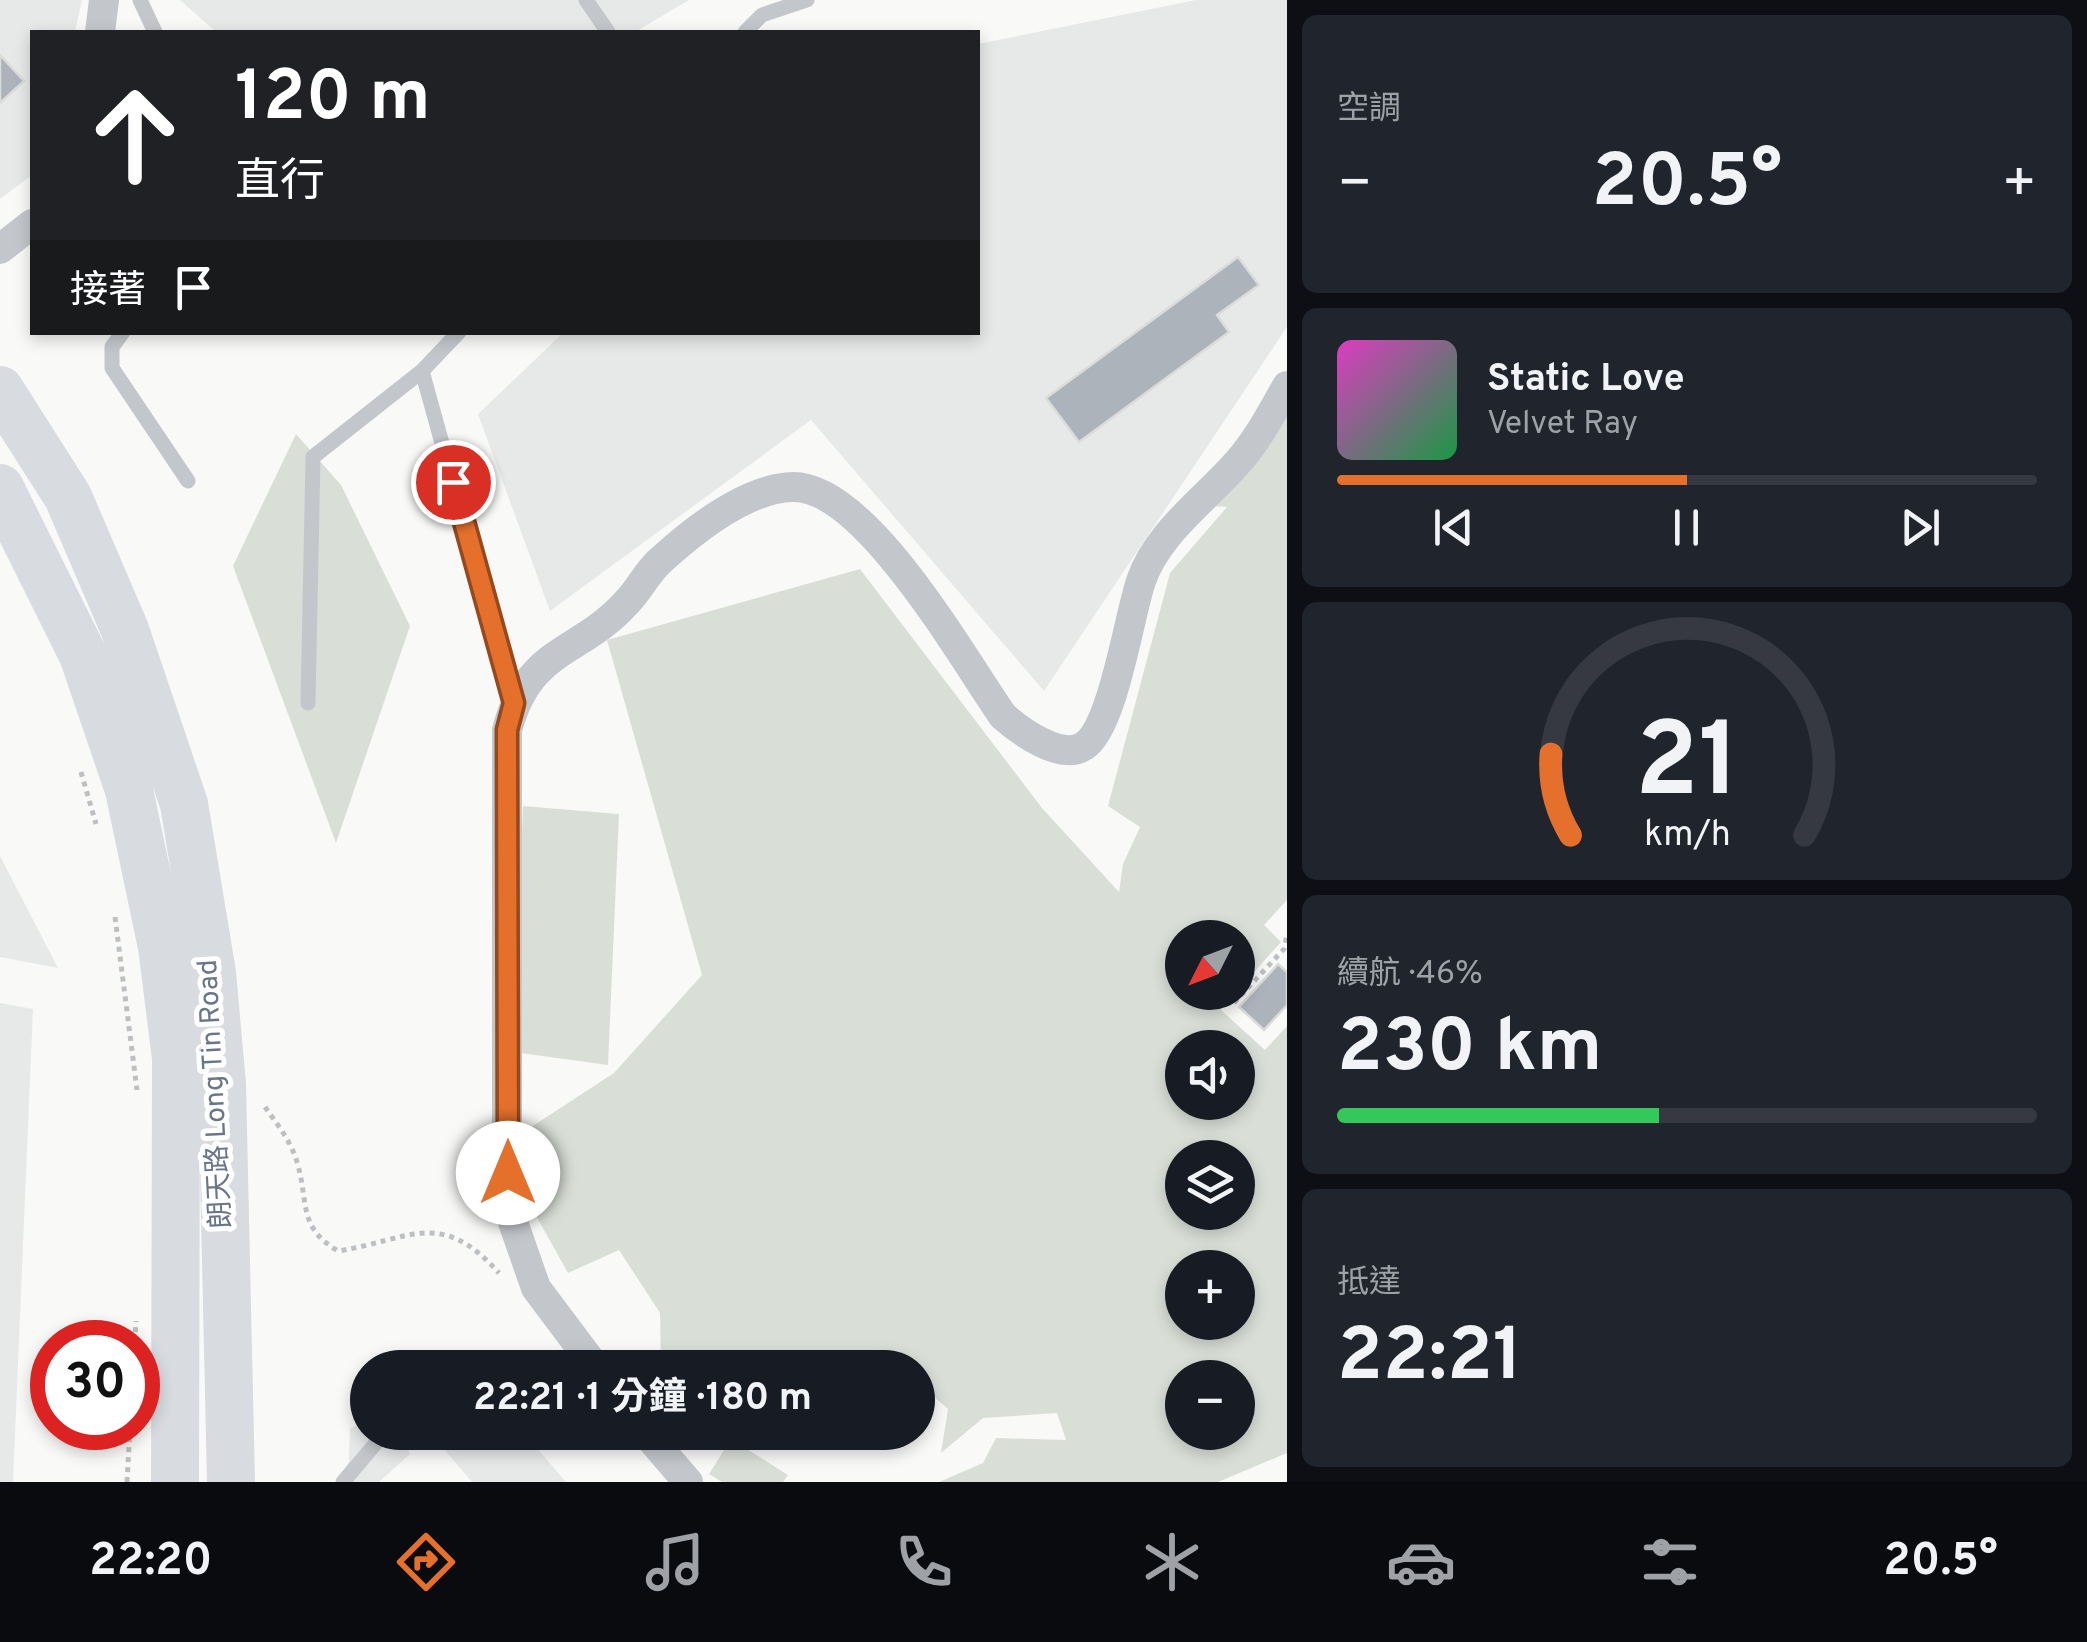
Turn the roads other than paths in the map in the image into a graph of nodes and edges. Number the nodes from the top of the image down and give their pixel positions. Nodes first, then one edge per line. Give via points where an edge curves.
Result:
1 (104, 0) edge
2 (140, 0) edge
3 (586, 0) edge
4 (807, 0) edge
5 (100, 30) edge
6 (154, 30) edge
7 (607, 30) edge
8 (747, 30) edge
9 (30, 226) edge
10 (0, 249) edge
11 (121, 335) edge
12 (456, 335) edge
13 (422, 371) junction
14 (1287, 386) edge
15 (0, 390) edge
16 (188, 481) dead end
17 (0, 488) edge
18 (308, 703) dead end
19 (514, 703) junction
20 (582, 1350) edge
21 (370, 1450) edge
22 (660, 1450) edge
23 (175, 1482) edge
24 (231, 1482) edge
25 (343, 1482) edge
26 (688, 1482) edge

1 - 5 street
2 - 6 lane
3 - 7 lane
4 - 8 lane via 762,14
9 - 10 street
11 - 16 lane via 112,347 112,368
12 - 13 lane
13 - 18 lane via 313,457
13 - 19 lane
14 - 19 street via 1240,461 1162,543 1142,577 1101,724 1082,748 1069,751 1023,734 1002,716 873,531 822,494 794,486 732,507 660,561 614,616 540,666
15 - 24 main road, 朗天路 Long Tin Road via 68,498 125,630 184,804 212,973 222,1084
17 - 23 main road, 朗天路 Long Tin Road via 83,655 130,790 162,947 176,1058
19 - 20 street via 507,730 507,1204 536,1288
21 - 25 lane
22 - 26 street

